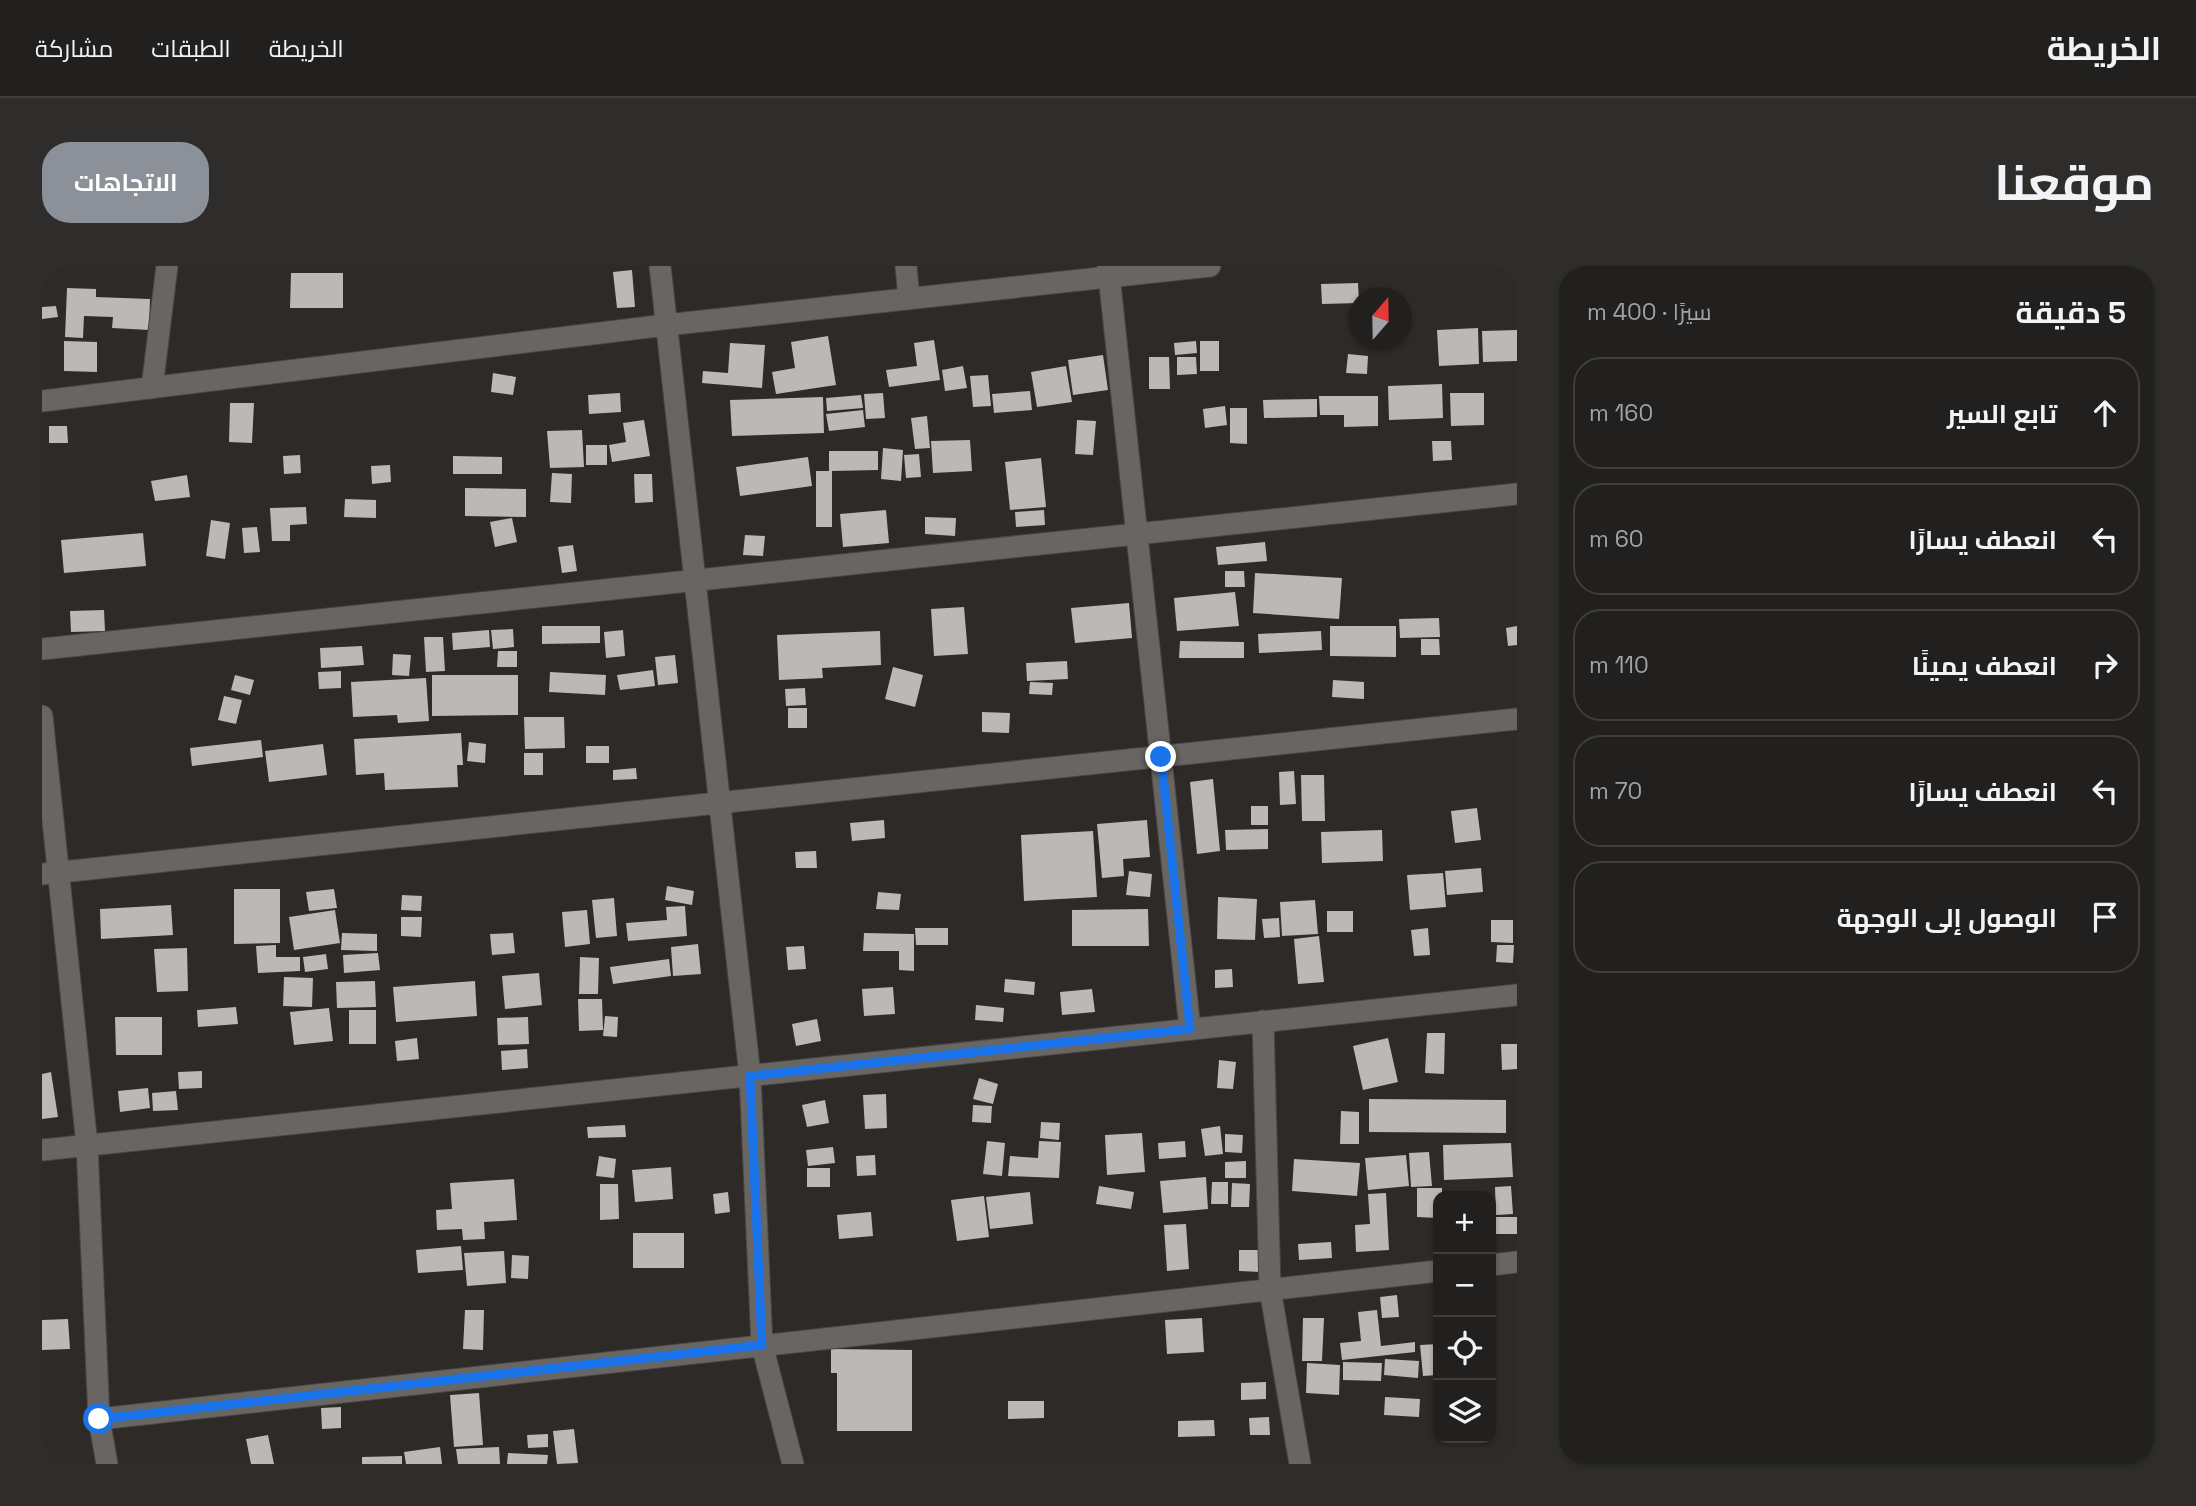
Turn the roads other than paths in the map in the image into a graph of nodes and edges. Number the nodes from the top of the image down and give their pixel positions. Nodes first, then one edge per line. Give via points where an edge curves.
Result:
1 (167, 266) edge
2 (660, 266) edge
3 (906, 266) edge
4 (1210, 266) edge
5 (1109, 272) edge
6 (909, 299) junction
7 (666, 325) junction
8 (152, 388) junction
9 (42, 401) edge
10 (1517, 494) edge
11 (1137, 534) junction
12 (695, 580) junction
13 (42, 649) edge
14 (42, 716) edge
15 (1517, 719) edge
16 (1161, 757) junction
17 (720, 804) junction
18 (50, 873) edge
19 (1517, 995) edge
20 (1263, 1021) junction
21 (1190, 1029) junction
22 (750, 1076) junction
23 (87, 1145) junction
24 (42, 1150) edge
25 (1517, 1262) edge
26 (1496, 1264) edge
27 (1433, 1271) edge
28 (1270, 1289) junction
29 (762, 1345) junction
30 (99, 1419) junction
31 (107, 1464) edge
32 (793, 1464) edge
33 (1300, 1464) edge

1 - 8 street
2 - 7 street
3 - 6 street
4 - 5 street
5 - 6 street
5 - 11 street
6 - 7 street
7 - 8 street
7 - 12 street
8 - 9 street
10 - 11 street
11 - 12 street
11 - 16 street
12 - 13 street
12 - 17 street
14 - 18 street
15 - 16 street
16 - 17 street
16 - 21 street
17 - 18 street
17 - 22 street
18 - 23 street
19 - 20 street
20 - 21 street
20 - 28 street
21 - 22 street
22 - 23 street
22 - 29 street
23 - 24 street
23 - 30 street
25 - 26 street
27 - 28 street
28 - 29 street
28 - 33 street
29 - 30 street
29 - 32 street
30 - 31 street

